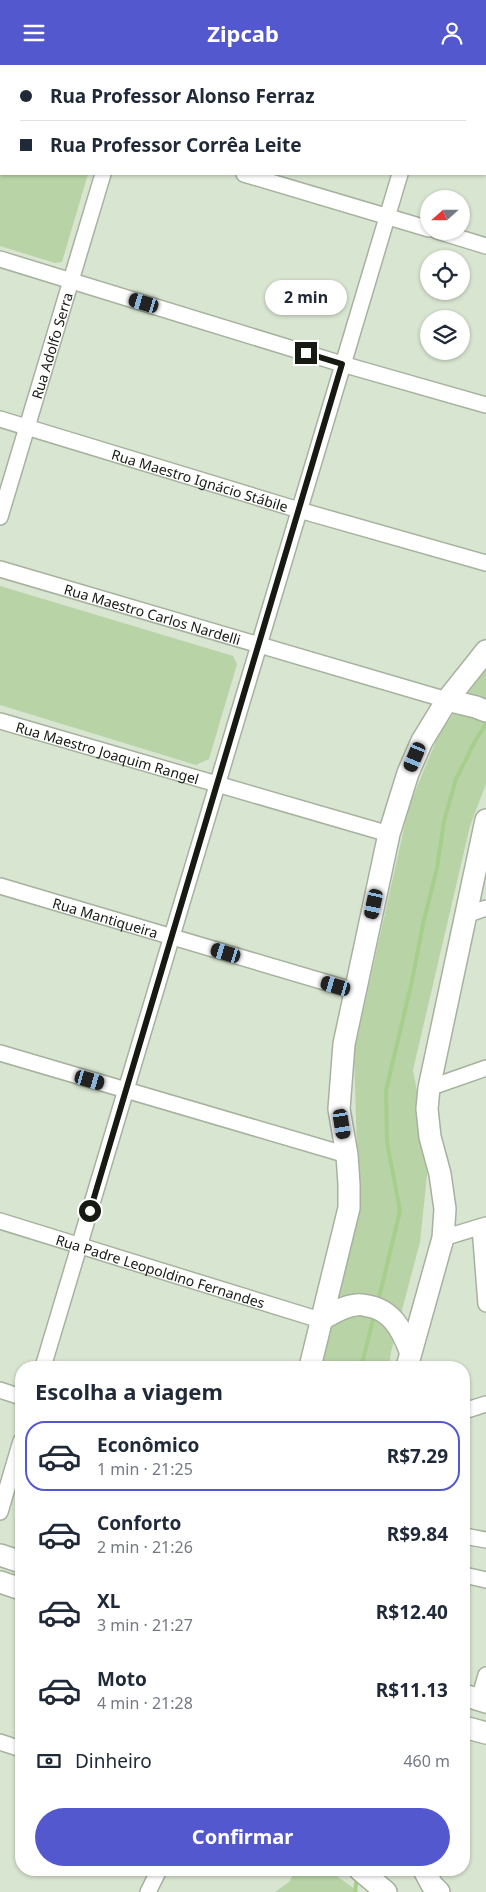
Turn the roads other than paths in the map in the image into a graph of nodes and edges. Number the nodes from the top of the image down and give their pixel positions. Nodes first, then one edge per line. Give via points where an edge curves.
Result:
1 (103, 175) edge
2 (247, 175) edge
3 (400, 175) edge
4 (387, 216) junction
5 (420, 226) edge
6 (466, 240) edge
7 (486, 246) edge
8 (0, 259) edge
9 (71, 281) junction
10 (342, 364) junction
11 (486, 405) edge
12 (0, 419) edge
13 (28, 427) junction
14 (299, 511) junction
15 (0, 517) edge
16 (486, 563) edge
17 (0, 569) edge
18 (259, 645) junction
19 (486, 651) edge
20 (447, 701) junction
21 (481, 709) edge
22 (0, 721) edge
23 (218, 784) junction
24 (486, 820) edge
25 (389, 834) junction
26 (0, 886) edge
27 (486, 908) edge
28 (466, 915) junction
29 (171, 937) junction
30 (355, 991) junction
31 (0, 1053) edge
32 (486, 1069) edge
33 (429, 1088) junction
34 (126, 1091) junction
35 (347, 1155) junction
36 (0, 1221) edge
37 (483, 1226) edge
38 (443, 1238) junction
39 (79, 1245) junction
40 (486, 1304) edge
41 (320, 1320) junction
42 (408, 1359) edge
43 (45, 1361) edge
44 (311, 1361) edge
45 (0, 1390) edge
46 (15, 1395) edge
47 (486, 1404) edge
48 (470, 1409) edge
49 (15, 1461) edge
50 (0, 1512) edge
51 (470, 1536) edge
52 (486, 1540) edge
53 (0, 1555) edge
54 (15, 1560) edge
55 (470, 1576) edge
56 (486, 1580) edge
57 (0, 1582) edge
58 (15, 1587) edge
59 (486, 1675) edge
60 (476, 1699) edge
61 (470, 1729) edge
62 (486, 1733) edge
63 (0, 1742) edge
64 (15, 1747) edge
65 (156, 1876) edge
66 (367, 1876) edge
67 (427, 1876) edge
68 (148, 1892) edge
69 (386, 1892) edge
70 (439, 1892) edge

1 - 9 street, Rua Adolfo Serra
2 - 4 street
3 - 4 street
4 - 5 street
4 - 10 street
6 - 7 street
8 - 9 street
9 - 10 street
9 - 13 street, Rua Adolfo Serra
10 - 11 street
10 - 14 street
12 - 13 street, Rua Maestro Ignácio Stábile
13 - 14 street, Rua Maestro Ignácio Stábile
13 - 15 street, Rua Adolfo Serra
14 - 16 street, Rua Maestro Ignácio Stábile
14 - 18 street
17 - 18 street, Rua Maestro Carlos Nardelli
18 - 20 street, Rua Maestro Carlos Nardelli
18 - 23 street
19 - 20 street
20 - 21 street
20 - 25 street via 422,741 408,773
22 - 23 street, Rua Maestro Joaquim Rangel
23 - 25 street, Rua Maestro Joaquim Rangel
23 - 29 street
24 - 28 street
25 - 30 street
26 - 29 street, Rua Mantiqueira
27 - 28 street
28 - 33 street
29 - 30 street, Rua Mantiqueira
29 - 34 street
30 - 35 street via 341,1075 340,1109
31 - 34 street
32 - 33 street
33 - 38 street via 430,1137 445,1209
34 - 35 street
34 - 39 street
35 - 41 street via 348,1208
36 - 39 street, Rua Padre Leopoldino Fernandes
37 - 38 street
37 - 40 street
38 - 42 street
39 - 41 street, Rua Padre Leopoldino Fernandes
39 - 43 street
41 - 42 street via 357,1304 376,1307 392,1317 403,1332
41 - 44 street
45 - 46 street
47 - 48 street
49 - 50 street
51 - 52 street
53 - 54 street
55 - 56 street
57 - 58 street
59 - 60 street
61 - 62 street
63 - 64 street
65 - 68 street
66 - 69 street
67 - 70 street

